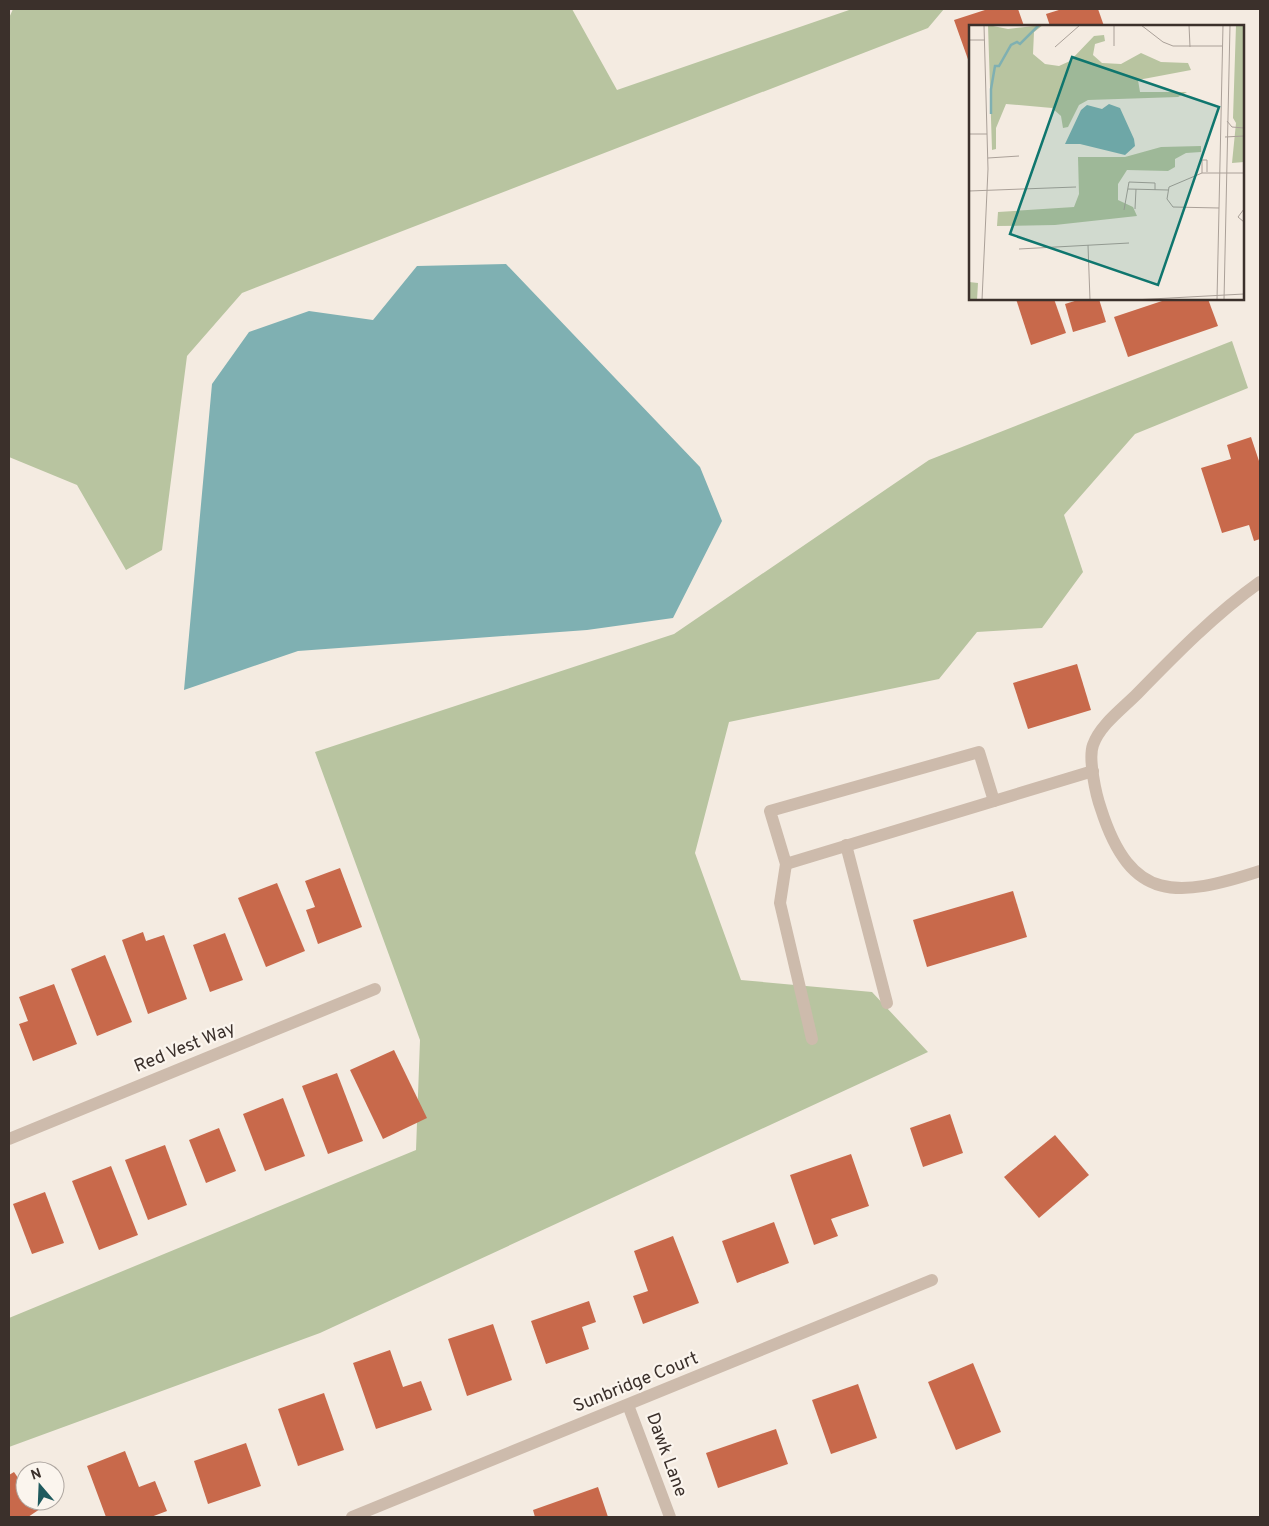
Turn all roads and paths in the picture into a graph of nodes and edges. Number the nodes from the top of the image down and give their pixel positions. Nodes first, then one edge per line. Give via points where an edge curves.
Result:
1 (1260, 582) edge
2 (1093, 771) junction
3 (994, 801) junction
4 (846, 845) junction
5 (786, 864) junction
6 (1260, 871) edge
7 (375, 989) dead end
8 (887, 1003) dead end
9 (812, 1039) dead end
10 (9, 1139) edge
11 (932, 1280) dead end
12 (628, 1405) junction
13 (352, 1517) edge
14 (670, 1517) edge

1 - 2 street via 1178,652 1106,724 1092,746
2 - 3 street
2 - 6 street via 1098,801 1114,844 1134,872 1149,881 1162,887 1198,888
3 - 4 street
3 - 5 street via 979,752 770,811
4 - 5 street
4 - 8 street
5 - 9 street via 780,903
7 - 10 street, Red Vest Way
11 - 12 street, Sunbridge Court
12 - 13 street, Sunbridge Court
12 - 14 street, Dawk Lane

